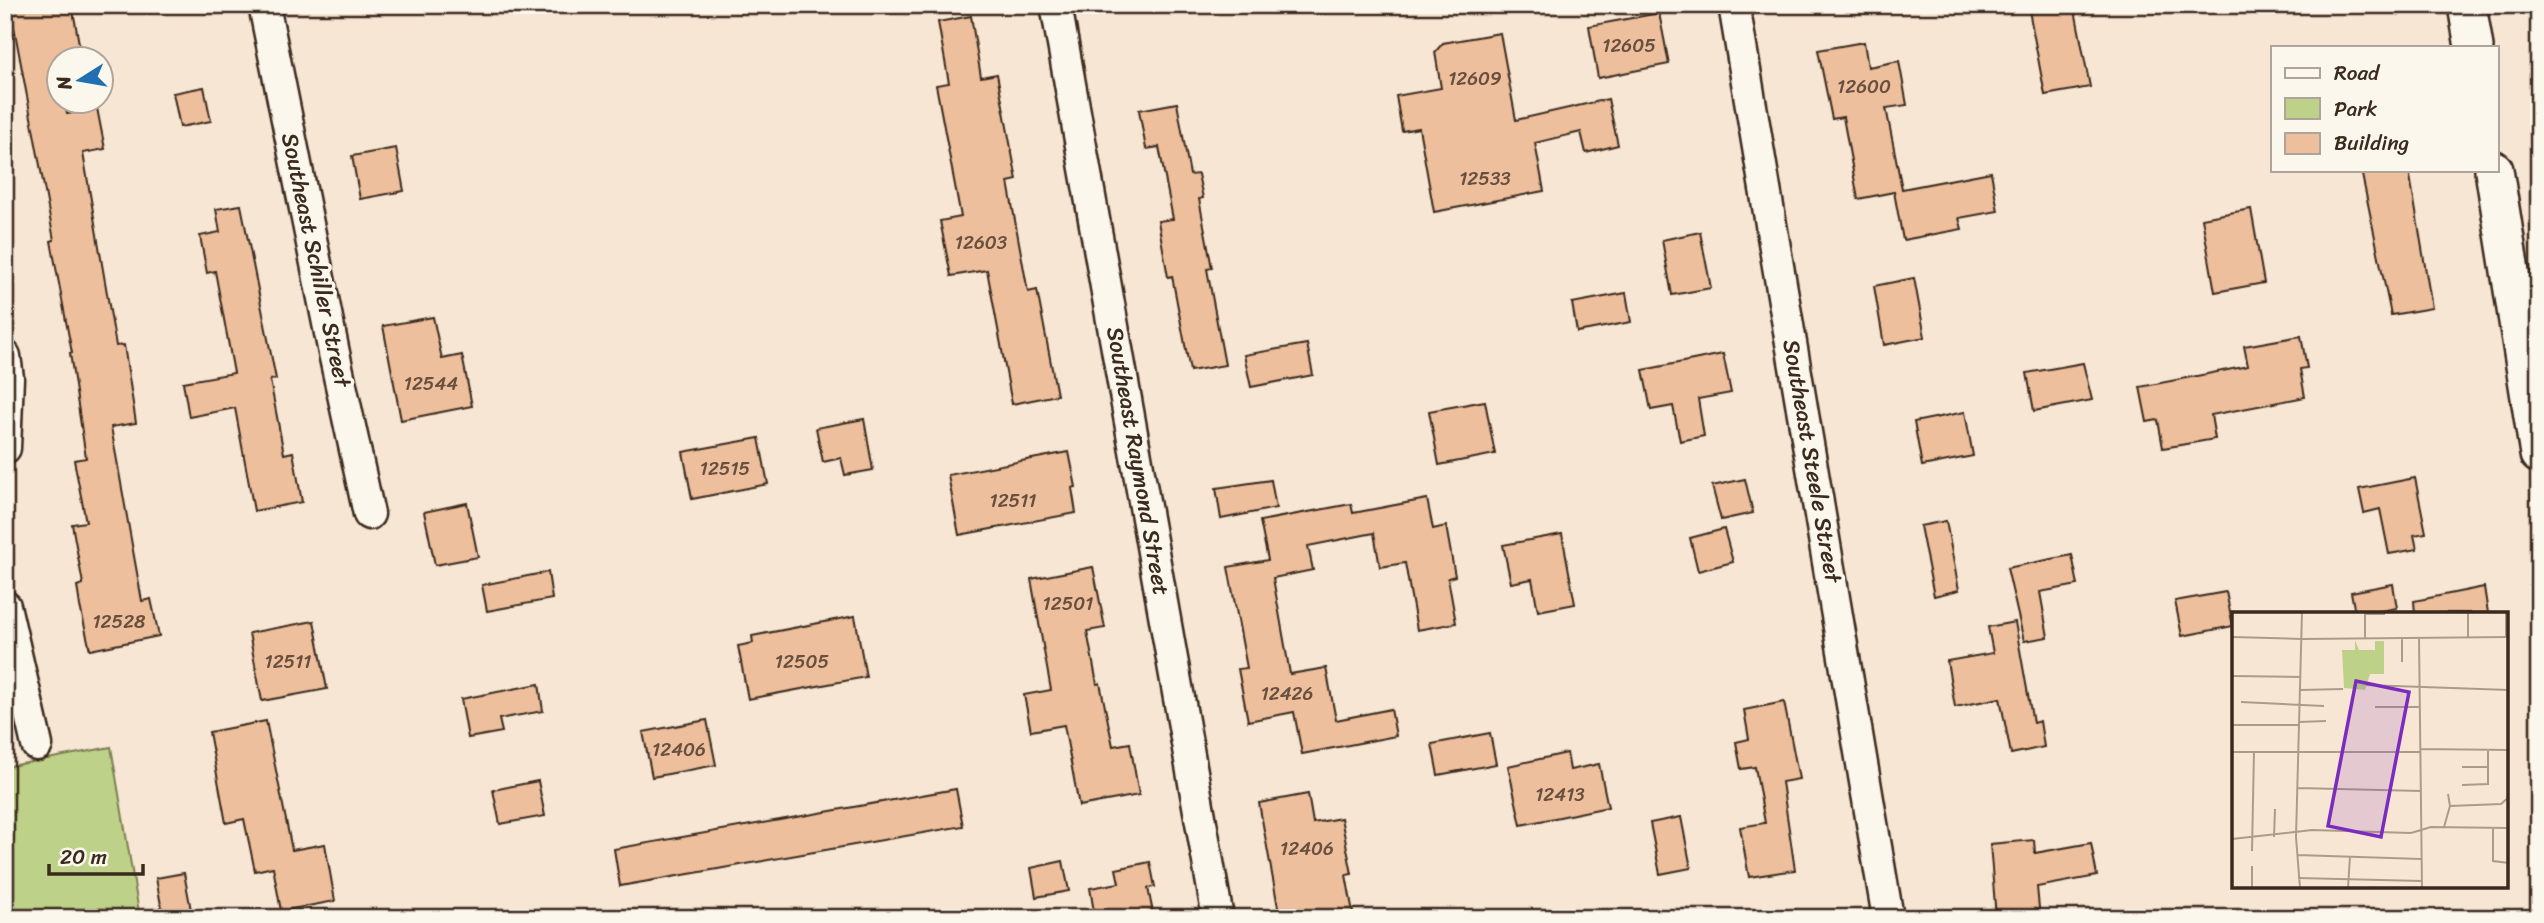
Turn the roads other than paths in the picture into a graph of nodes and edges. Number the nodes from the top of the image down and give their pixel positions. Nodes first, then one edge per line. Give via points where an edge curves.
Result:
1 (264, 5) edge
2 (1056, 5) edge
3 (1734, 5) edge
4 (2467, 5) edge
5 (2474, 46) edge
6 (2494, 172) edge
7 (5, 356) edge
8 (5, 448) edge
9 (2539, 454) edge
10 (369, 514) dead end
11 (5, 606) edge
12 (37, 745) dead end
13 (1218, 918) edge
14 (1888, 918) edge

1 - 10 street, Southeast Schiller Street
2 - 13 street, Southeast Raymond Street
3 - 14 street, Southeast Steele Street
4 - 5 street
6 - 9 street
7 - 8 street
11 - 12 street

